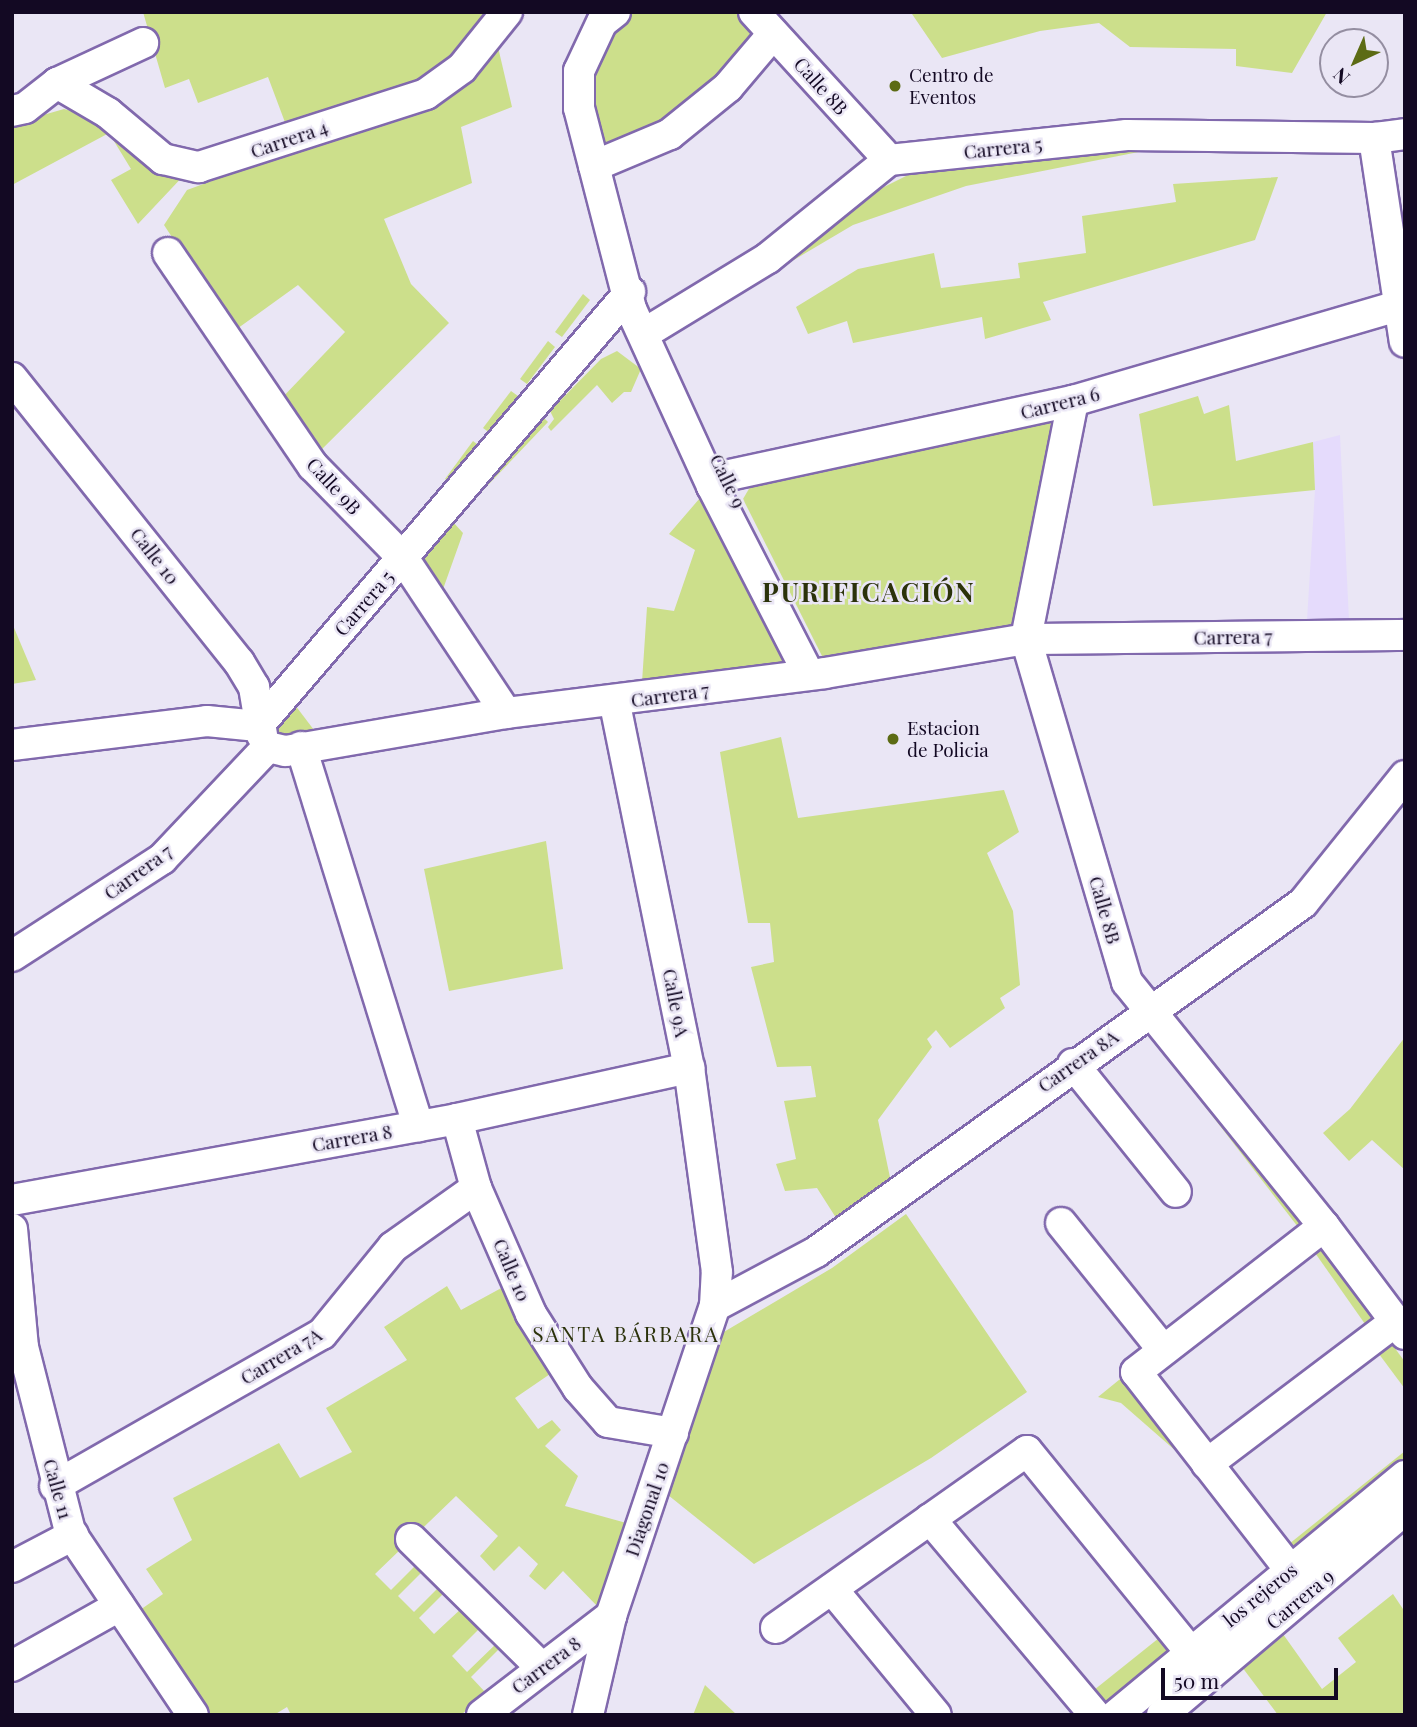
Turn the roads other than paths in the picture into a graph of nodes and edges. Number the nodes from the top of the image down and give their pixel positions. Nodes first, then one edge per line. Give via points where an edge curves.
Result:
1 (507, 12) edge
2 (614, 12) edge
3 (754, 12) edge
4 (774, 34) junction
5 (143, 43) dead end
6 (57, 83) junction
7 (12, 111) edge
8 (1405, 134) edge
9 (1374, 138) junction
10 (888, 160) junction
11 (594, 166) junction
12 (168, 253) dead end
13 (630, 292) junction
14 (1403, 305) edge
15 (655, 327) junction
16 (1405, 342) edge
17 (12, 378) edge
18 (1073, 401) junction
19 (719, 481) junction
20 (403, 558) junction
21 (1405, 635) edge
22 (1026, 639) junction
23 (817, 674) junction
24 (615, 703) junction
25 (506, 713) junction
26 (263, 737) junction
27 (12, 745) edge
28 (302, 747) junction
29 (1405, 775) edge
30 (12, 957) edge
31 (1153, 1010) junction
32 (1073, 1064) junction
33 (690, 1068) junction
34 (457, 1119) junction
35 (418, 1126) junction
36 (476, 1188) junction
37 (1176, 1192) dead end
38 (12, 1200) edge
39 (1060, 1223) dead end
40 (1324, 1226) junction
41 (12, 1229) edge
42 (715, 1306) junction
43 (1400, 1328) edge
44 (1163, 1350) junction
45 (673, 1433) junction
46 (1207, 1464) junction
47 (1405, 1476) edge
48 (55, 1486) junction
49 (1405, 1510) edge
50 (930, 1519) junction
51 (73, 1535) junction
52 (411, 1539) dead end
53 (12, 1567) edge
54 (1291, 1572) junction
55 (832, 1589) junction
56 (119, 1606) junction
57 (611, 1616) junction
58 (776, 1628) dead end
59 (1190, 1651) junction
60 (12, 1666) edge
61 (541, 1667) junction
62 (1209, 1675) junction
63 (193, 1715) edge
64 (482, 1715) edge
65 (587, 1715) edge
66 (936, 1715) edge
67 (1095, 1715) edge
68 (1116, 1715) edge
69 (1162, 1715) edge

1 - 6 street, Carrera 4 via 462,68 426,94 199,167 163,159 108,113
2 - 11 street, Calle 9 via 602,22 579,71 579,108
3 - 4 street, Calle 8B
4 - 10 street, Calle 8B
4 - 11 street via 728,87 670,134
5 - 6 street
6 - 7 street via 25,108
8 - 9 street, Carrera 5
9 - 10 street, Carrera 5 via 1127,135
9 - 14 street
10 - 15 street via 768,258
11 - 13 street, Calle 9
12 - 20 street, Calle 9B via 313,466
13 - 15 street, Calle 9 via 644,301
13 - 19 street, Calle 9 via 631,309
13 - 20 street, Carrera 5
14 - 16 street
14 - 18 street, Carrera 6
15 - 19 street, Calle 9
17 - 26 street, Calle 10 via 239,662 254,687
18 - 19 street, Carrera 6
18 - 22 street, Calle 8B
19 - 23 street, Calle 9
20 - 25 street, Calle 9B
20 - 26 street, Carrera 5
21 - 22 street, Carrera 7
22 - 23 street, Carrera 7
22 - 31 street, Calle 8B via 1126,982
23 - 24 street, Carrera 7
24 - 25 street, Carrera 7
24 - 33 street, Calle 9A
25 - 28 street, Carrera 7
26 - 27 street via 207,721
26 - 28 street, Carrera 7 via 286,751
26 - 30 street, Carrera 7 via 162,859
28 - 35 street
29 - 31 street, Carrera 8A via 1303,902
31 - 32 street, Carrera 8A
31 - 40 street, Calle 8B
32 - 37 street
32 - 42 street, Carrera 8A via 817,1252
33 - 34 street, Carrera 8
33 - 42 street, Calle 9A via 717,1272
34 - 35 street, Carrera 8
34 - 36 street, Calle 10
35 - 38 street, Carrera 8
36 - 45 street, Calle 10 via 531,1314 578,1388 608,1422
36 - 48 street, Carrera 7A via 393,1247 322,1334
39 - 44 street
40 - 43 street, Calle 8B
40 - 44 street
41 - 48 street, Calle 11 via 23,1347
42 - 45 street, Diagonal 10
43 - 46 street
44 - 46 street via 1136,1372
45 - 57 street, Diagonal 10
46 - 54 street
47 - 54 street, los rejeros
48 - 51 street, Calle 11
49 - 62 street, Carrera 9
50 - 55 street
50 - 59 street via 1027,1451
50 - 67 street
51 - 53 street
51 - 56 street, Calle 11
52 - 61 street
54 - 59 street, los rejeros
55 - 58 street
55 - 66 street
56 - 60 street
56 - 63 street, Calle 11
57 - 61 street, Carrera 8
57 - 65 street, Diagonal 10
59 - 62 street
59 - 68 street, los rejeros
61 - 64 street, Carrera 8
62 - 69 street, Carrera 9

